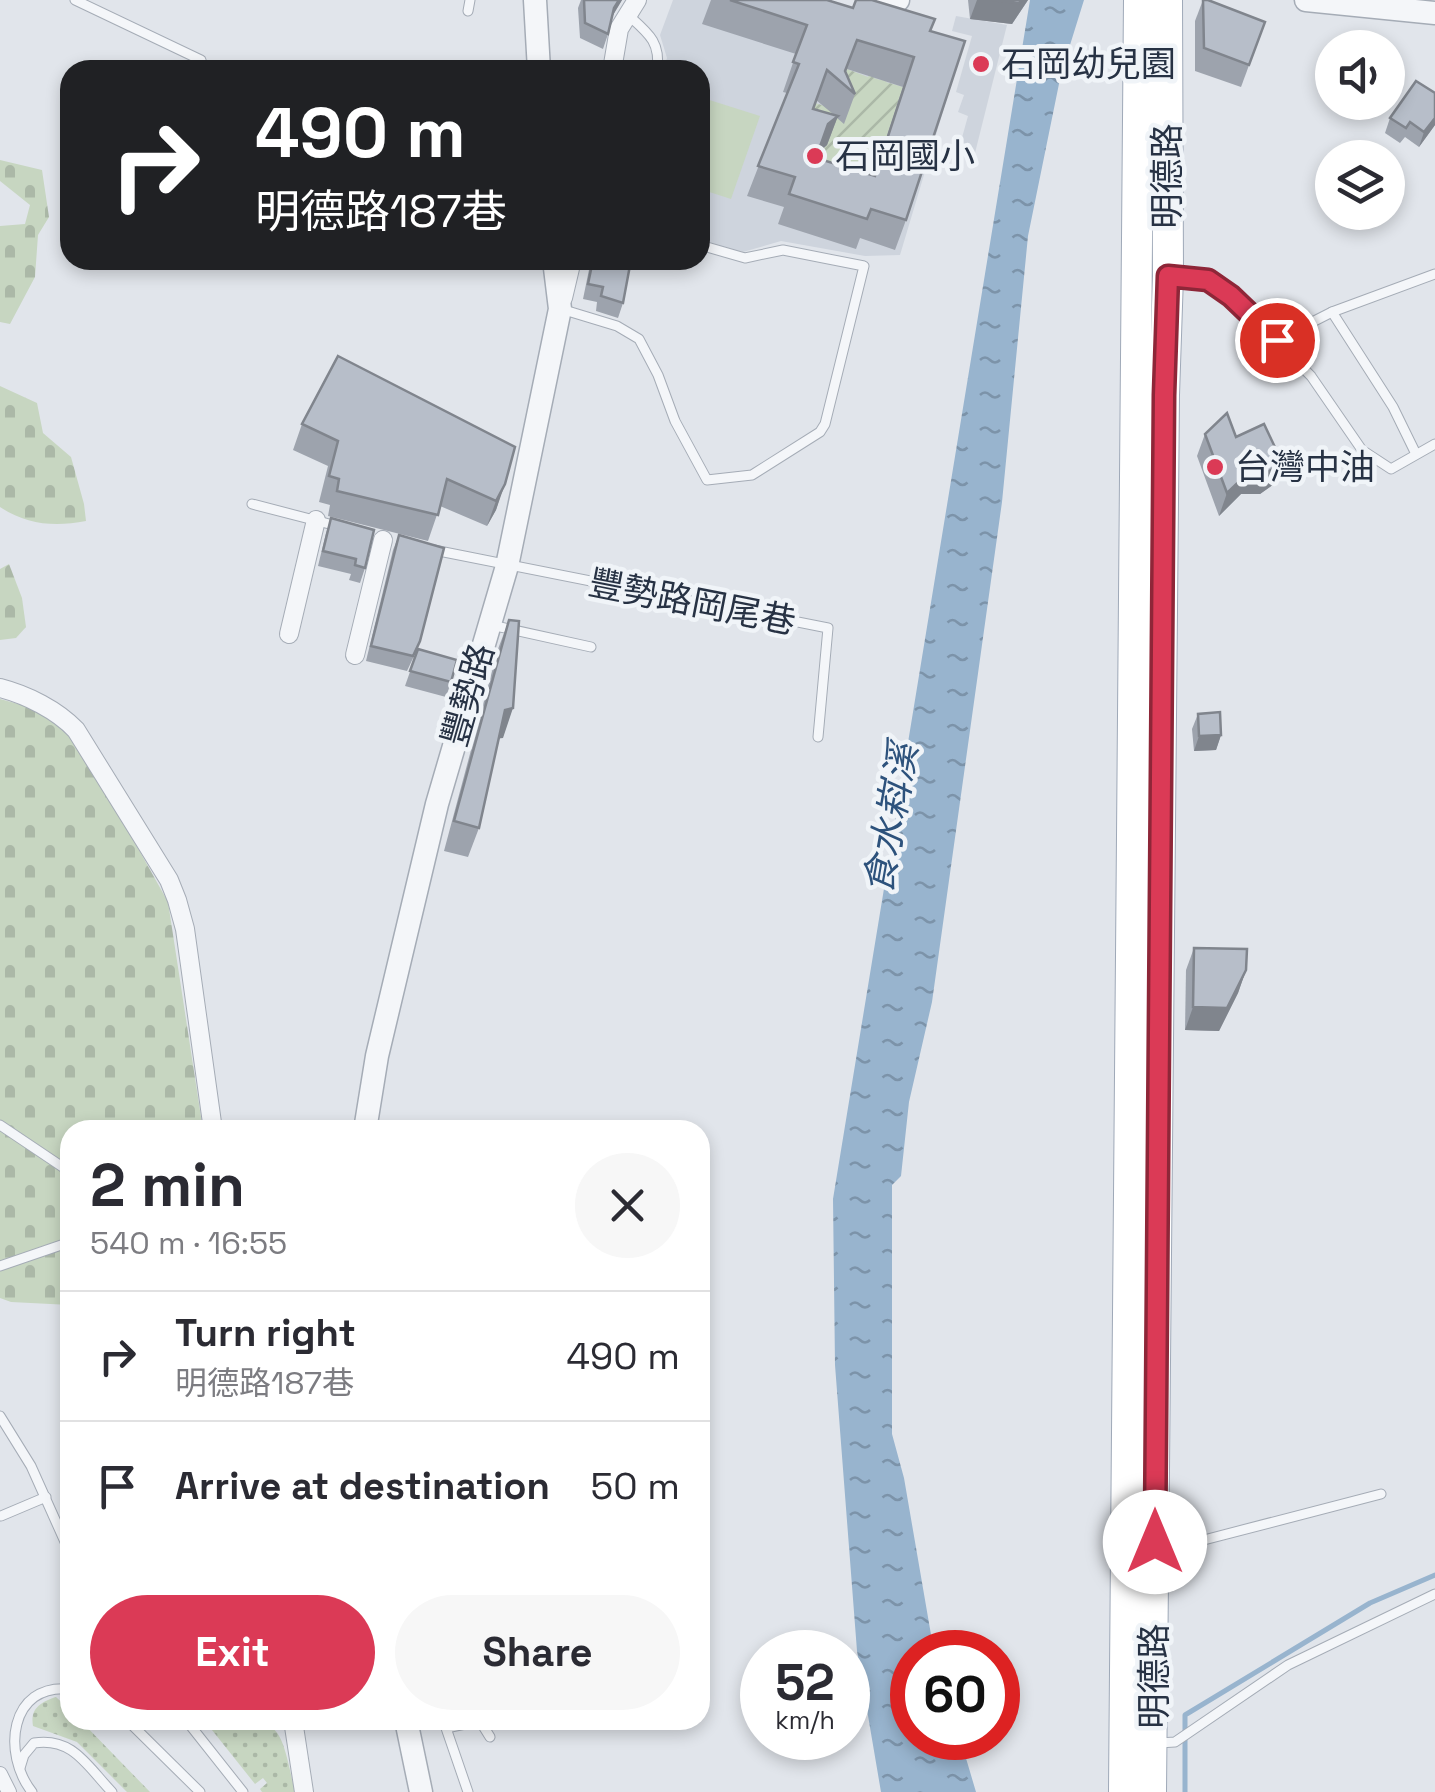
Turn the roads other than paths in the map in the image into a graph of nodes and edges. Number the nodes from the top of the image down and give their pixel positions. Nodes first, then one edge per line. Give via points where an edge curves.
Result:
1 (75, 0) edge
2 (536, 0) edge
3 (882, 0) edge
4 (898, 0) edge
5 (1139, 0) edge
6 (1167, 0) edge
7 (1306, 0) edge
8 (633, 8) edge
9 (1435, 13) edge
10 (200, 60) edge
11 (539, 60) edge
12 (614, 60) edge
13 (658, 60) edge
14 (710, 248) edge
15 (555, 270) edge
16 (570, 270) edge
17 (1435, 274) edge
18 (1168, 276) junction
19 (560, 309) junction
20 (1332, 312) junction
21 (1277, 340) junction
22 (1435, 444) edge
23 (1416, 454) junction
24 (252, 504) dead end
25 (316, 520) junction
26 (350, 530) edge
27 (384, 539) dead end
28 (419, 547) edge
29 (507, 566) junction
30 (1149, 572) junction
31 (488, 625) junction
32 (290, 634) dead end
33 (590, 647) dead end
34 (355, 655) dead end
35 (0, 688) edge
36 (818, 737) dead end
37 (212, 1120) edge
38 (366, 1120) edge
39 (0, 1125) edge
40 (60, 1165) edge
41 (60, 1245) edge
42 (0, 1266) edge
43 (0, 1416) edge
44 (1382, 1494) dead end
45 (46, 1497) junction
46 (1, 1516) edge
47 (60, 1530) edge
48 (1155, 1542) junction
49 (1435, 1594) edge
50 (60, 1691) edge
51 (136, 1730) edge
52 (194, 1730) edge
53 (295, 1730) edge
54 (408, 1730) edge
55 (447, 1730) edge
56 (486, 1730) edge
57 (490, 1737) dead end
58 (1140, 1742) junction
59 (19, 1771) junction
60 (0, 1774) edge
61 (9, 1792) edge
62 (32, 1792) edge
63 (112, 1792) edge
64 (200, 1792) edge
65 (243, 1792) edge
66 (304, 1792) edge
67 (420, 1792) edge
68 (468, 1792) edge
69 (1124, 1792) edge
70 (1151, 1792) edge

1 - 10 lane
2 - 11 street
3 - 4 street
5 - 30 main road, 明德路
6 - 18 main road, 明德路
7 - 9 street
8 - 12 street via 619,29
8 - 13 lane via 655,40
14 - 19 lane via 745,258 783,250 864,266 825,424 752,475 707,480 639,339
15 - 19 street, 豐勢路
16 - 19 street
17 - 20 lane
18 - 21 lane via 1208,280
18 - 30 main road, 明德路
19 - 29 street, 豐勢路
20 - 21 lane
20 - 23 lane
21 - 23 lane via 1362,450 1391,468
22 - 23 lane
24 - 25 lane
25 - 26 lane
25 - 32 street
27 - 34 street
28 - 29 lane
29 - 31 street, 豐勢路
29 - 36 lane, 豐勢路岡尾巷 via 828,628
30 - 48 main road, 明德路
30 - 58 main road, 明德路
31 - 33 lane
31 - 38 street, 豐勢路 via 437,804
35 - 37 street via 64,717 76,730 168,880 186,929
39 - 40 lane
41 - 42 lane
43 - 45 lane
44 - 48 lane via 1200,1541
45 - 46 lane
45 - 47 lane
48 - 58 main road, 明德路
49 - 58 lane via 1288,1665 1175,1742
50 - 59 lane via 38,1692 22,1708 13,1740
51 - 64 lane
52 - 65 lane
53 - 66 street
54 - 67 street
55 - 68 lane
56 - 57 lane
58 - 69 main road, 明德路
58 - 70 main road, 明德路
59 - 62 lane
59 - 63 lane via 34,1743 65,1744
60 - 61 street

